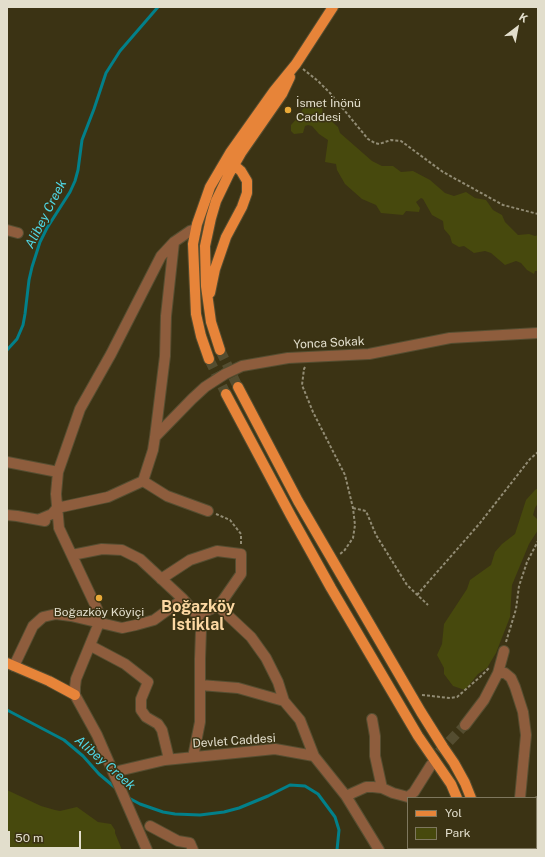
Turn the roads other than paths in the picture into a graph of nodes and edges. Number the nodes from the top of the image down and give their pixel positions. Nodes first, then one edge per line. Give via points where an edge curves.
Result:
1 (333, 7) edge
2 (229, 164) junction
3 (209, 226) junction
4 (196, 229) junction
5 (7, 230) edge
6 (18, 233) dead end
7 (174, 242) junction
8 (209, 305) junction
9 (533, 334) edge
10 (220, 350) tunnel mouth
11 (209, 359) tunnel mouth
12 (238, 387) tunnel mouth
13 (226, 394) tunnel mouth
14 (155, 437) junction
15 (7, 462) edge
16 (58, 472) junction
17 (143, 481) junction
18 (57, 508) junction
19 (208, 511) road end
20 (7, 515) edge
21 (40, 519) junction
22 (59, 528) junction
23 (72, 555) junction
24 (160, 579) junction
25 (183, 599) junction
26 (218, 606) junction
27 (197, 615) junction
28 (99, 623) junction
29 (90, 646) junction
30 (504, 651) road end
31 (11, 664) edge
32 (494, 670) junction
33 (76, 679) junction
34 (200, 685) junction
35 (61, 687) junction
36 (75, 695) junction
37 (284, 701) junction
38 (372, 719) dead end
39 (465, 725) tunnel mouth
40 (314, 756) junction
41 (193, 757) junction
42 (169, 759) junction
43 (431, 765) tunnel mouth
44 (116, 776) junction
45 (382, 788) junction
46 (417, 795) edge
47 (346, 796) junction
48 (457, 797) edge
49 (471, 797) edge
50 (520, 797) edge
51 (150, 826) dead end
52 (147, 850) edge
53 (193, 850) edge
54 (379, 850) edge

1 - 2 main road via 296,64 230,153
2 - 3 main road
2 - 4 main road via 210,187
2 - 8 main road via 241,171 246,180 247,193 221,251 211,286
3 - 4 main road
3 - 8 main road via 205,246
4 - 7 street
4 - 11 main road via 193,244 196,314
5 - 6 street
7 - 14 street via 166,316 165,356
7 - 16 street via 161,256 80,410
8 - 10 main road via 211,322
9 - 14 street, Yonca Sokak via 450,338 369,354 288,358 242,366 205,387
12 - 49 main road via 298,502 411,695 454,763
13 - 48 main road via 331,588
14 - 17 street
15 - 16 street
16 - 18 street
17 - 18 street via 108,497
17 - 19 street via 167,496
18 - 21 street via 52,514
18 - 22 street
20 - 21 street
21 - 22 street
22 - 23 street
23 - 24 street via 102,549 122,550 140,559
23 - 28 street via 98,611
24 - 25 street
24 - 26 street via 190,560 217,550 241,554 241,574
25 - 27 street
25 - 28 street via 154,620 122,628
26 - 27 street
26 - 37 street via 251,637 266,658
27 - 34 street via 201,630
28 - 29 street
28 - 31 street via 56,614 44,617 33,626
29 - 33 street
29 - 42 street via 125,664 148,682 141,699 141,710 162,730
30 - 32 street
31 - 35 main road
32 - 39 street via 480,707
32 - 50 street via 505,673 510,678 523,712 526,735
33 - 35 street via 72,684
33 - 36 street
34 - 37 street via 238,688
34 - 41 street via 200,722
35 - 36 main road
36 - 44 street
37 - 40 street via 300,720
38 - 45 street via 375,736 374,756
40 - 41 street, Devlet Caddesi via 276,749
40 - 47 street
41 - 42 street, Devlet Caddesi
42 - 44 street, Devlet Caddesi
43 - 46 street
44 - 52 street
45 - 46 street via 406,797
45 - 47 street via 366,787
47 - 54 street
51 - 53 street via 190,843

